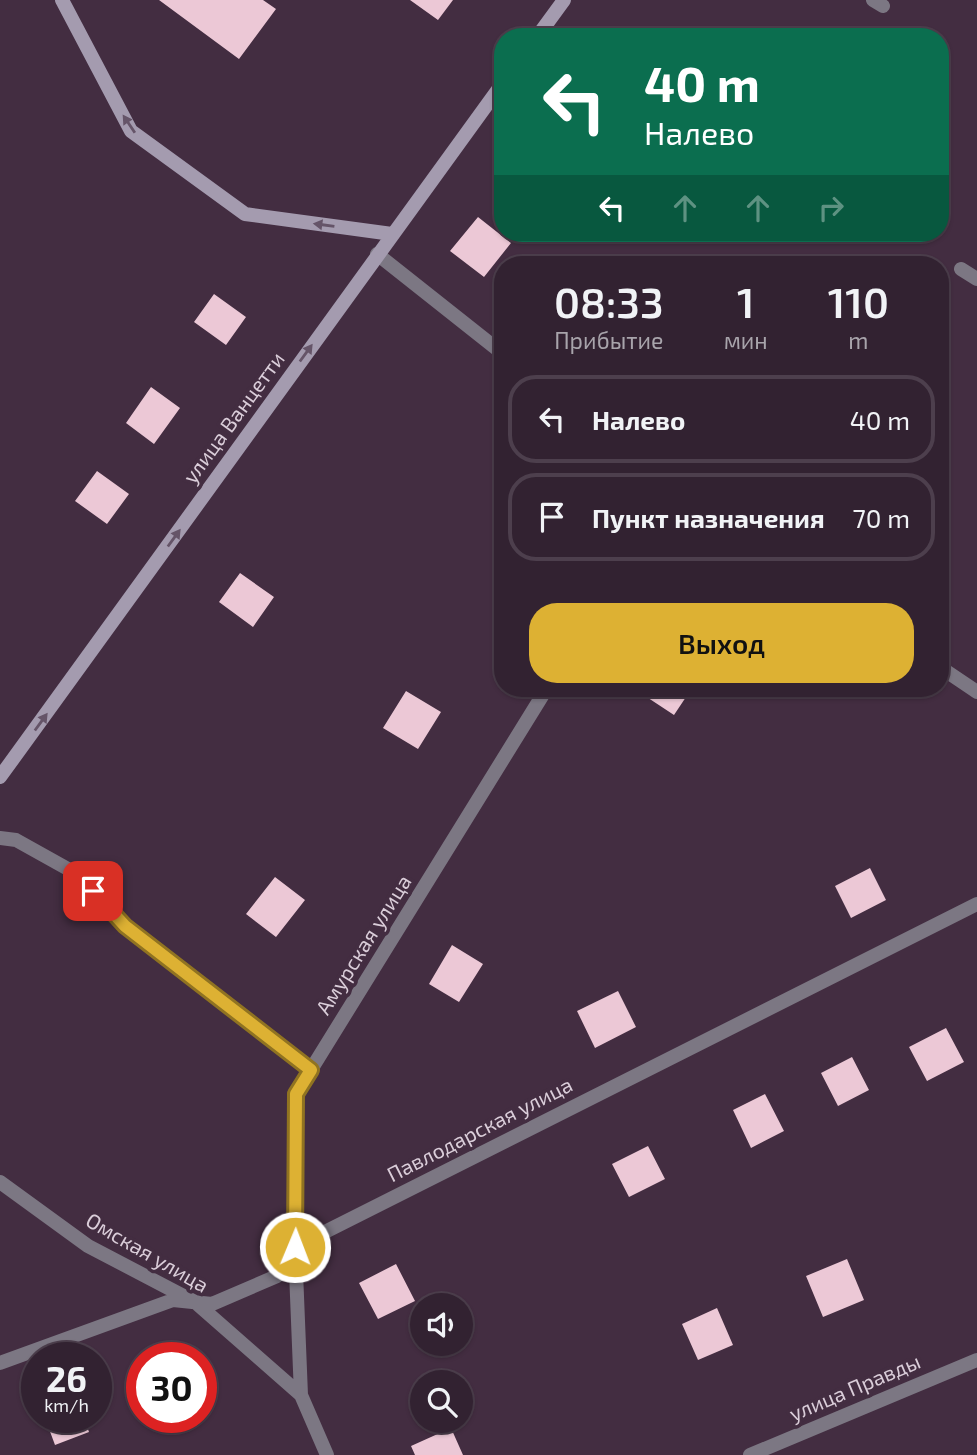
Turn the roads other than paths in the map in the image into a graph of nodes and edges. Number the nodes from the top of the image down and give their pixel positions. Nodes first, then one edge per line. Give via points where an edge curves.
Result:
1 (62, 0) edge
2 (564, 0) edge
3 (544, 28) edge
4 (494, 95) edge
5 (391, 234) junction
6 (377, 254) junction
7 (961, 269) dead end
8 (977, 279) edge
9 (494, 347) edge
10 (949, 673) edge
11 (977, 692) edge
12 (541, 697) edge
13 (0, 777) edge
14 (0, 838) edge
15 (977, 904) edge
16 (311, 1070) junction
17 (0, 1182) edge
18 (295, 1247) junction
19 (195, 1302) junction
20 (977, 1360) edge
21 (0, 1363) edge
22 (301, 1395) junction
23 (327, 1455) edge
24 (750, 1455) edge

5 -> 1 street via 245,214 131,131
2 - 3 street
4 - 5 street, улица Ванцетти
5 - 6 street, улица Ванцетти
6 - 9 street
13 -> 6 street, улица Ванцетти
7 - 8 street
10 - 11 street
12 - 16 street, Амурская улица
14 - 16 street via 16,840 77,874 125,926
15 - 18 street, Павлодарская улица
16 - 18 street, Амурская улица via 296,1094
17 - 19 street, Омская улица via 88,1246
18 - 19 street via 277,1276 212,1304
18 - 22 street, Амурская улица
19 - 21 street via 173,1300
19 - 22 street, Омская улица
20 - 24 street, улица Правды
22 - 23 street

